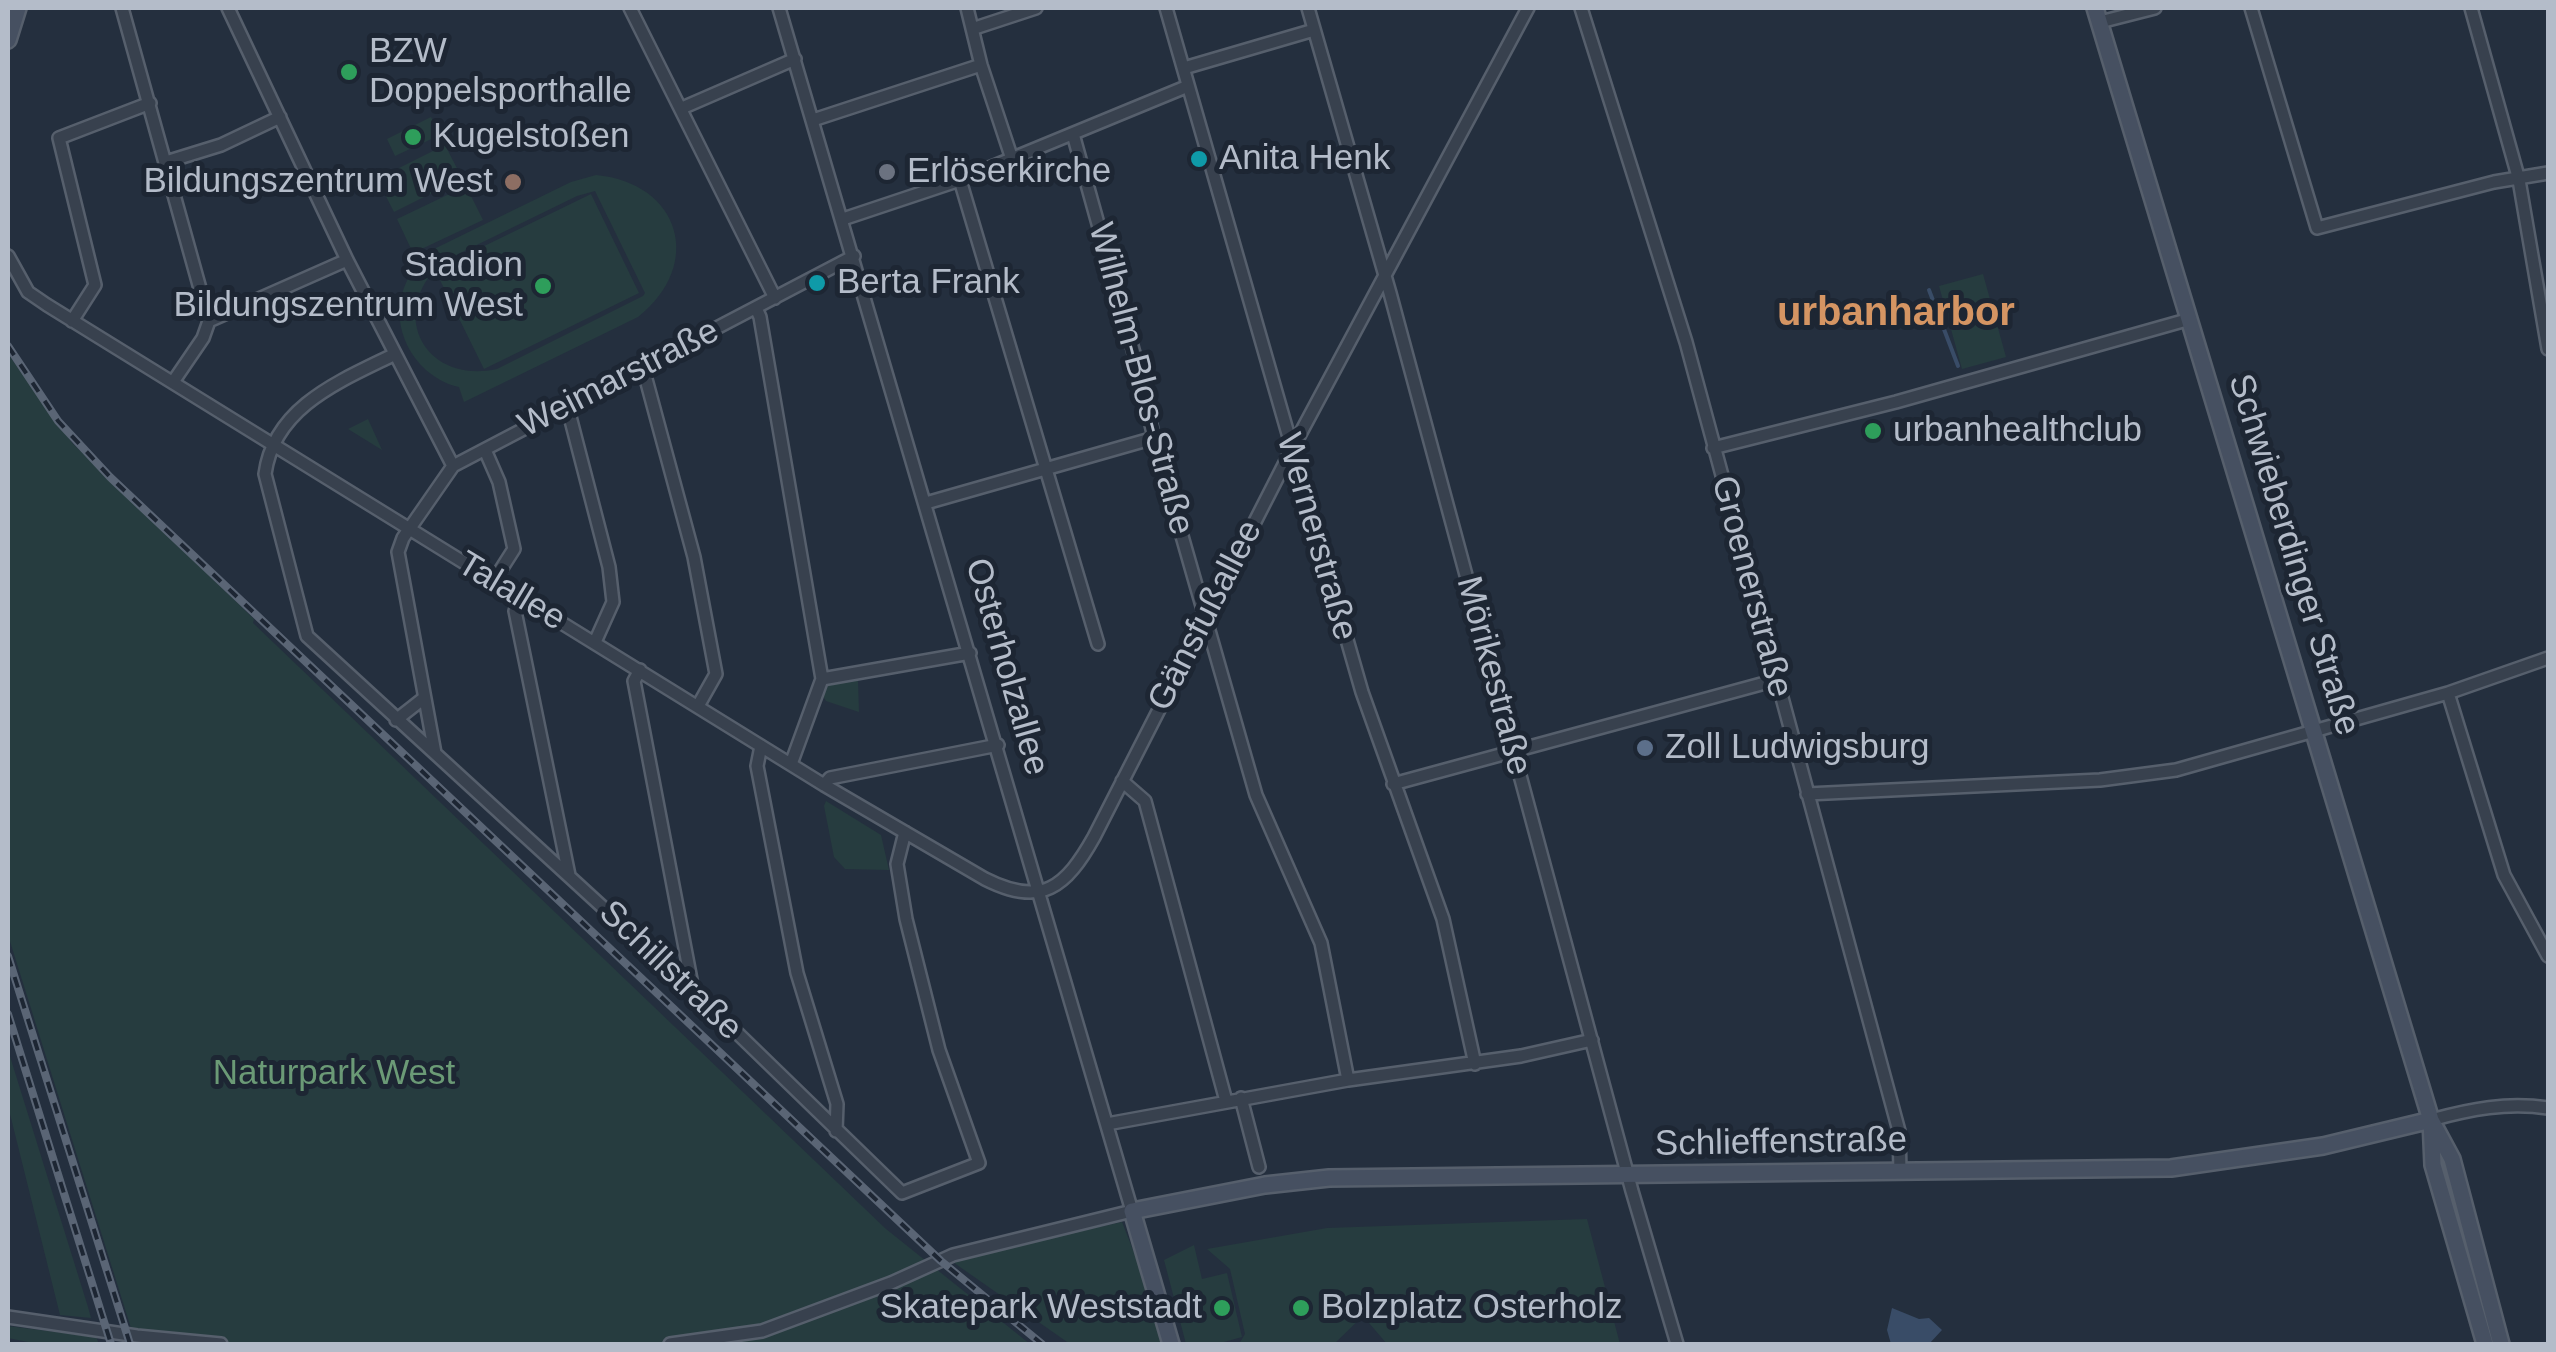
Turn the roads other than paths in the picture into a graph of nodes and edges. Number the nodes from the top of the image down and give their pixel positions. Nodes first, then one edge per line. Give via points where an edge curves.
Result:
1 (18, 8) edge
2 (122, 8) edge
3 (228, 8) edge
4 (630, 8) edge
5 (780, 8) edge
6 (967, 8) edge
7 (1036, 8) edge
8 (1166, 8) edge
9 (1308, 8) edge
10 (1528, 8) edge
11 (1581, 8) edge
12 (2154, 8) edge
13 (2251, 8) edge
14 (2471, 8) edge
15 (2097, 15) edge
16 (974, 28) junction
17 (1314, 30) junction
18 (8, 40) edge
19 (795, 60) junction
20 (981, 65) junction
21 (1184, 68) junction
22 (1188, 86) junction
23 (150, 103) junction
24 (682, 108) junction
25 (280, 117) junction
26 (813, 120) junction
27 (1073, 134) junction
28 (1012, 158) junction
29 (166, 162) junction
30 (2548, 173) edge
31 (960, 180) junction
32 (2518, 180) junction
33 (843, 219) junction
34 (8, 256) edge
35 (854, 256) junction
36 (346, 260) junction
37 (1385, 277) junction
38 (774, 298) junction
39 (756, 308) junction
40 (2190, 319) junction
41 (72, 321) junction
42 (209, 322) junction
43 (2548, 349) edge
44 (393, 355) junction
45 (642, 368) junction
46 (173, 382) junction
47 (567, 406) junction
48 (1154, 438) junction
49 (274, 446) junction
50 (1713, 448) junction
51 (484, 450) junction
52 (1291, 451) junction
53 (453, 466) junction
54 (1048, 469) junction
55 (926, 503) junction
56 (408, 530) junction
57 (493, 582) junction
58 (521, 598) junction
59 (1204, 617) junction
60 (595, 642) junction
61 (1098, 644) dead end
62 (970, 653) junction
63 (2548, 658) edge
64 (640, 670) junction
65 (822, 679) junction
66 (1776, 680) junction
67 (2448, 693) junction
68 (424, 698) junction
69 (698, 706) junction
70 (396, 720) junction
71 (2315, 732) junction
72 (998, 745) junction
73 (762, 746) junction
74 (1512, 750) junction
75 (435, 753) junction
76 (791, 764) junction
77 (1122, 782) junction
78 (1394, 784) junction
79 (824, 785) junction
80 (1808, 794) junction
81 (905, 832) junction
82 (569, 875) junction
83 (1039, 891) junction
84 (2545, 937) edge
85 (2548, 956) edge
86 (693, 990) junction
87 (1592, 1040) junction
88 (1475, 1064) junction
89 (1348, 1080) junction
90 (1241, 1098) junction
91 (1226, 1101) junction
92 (2548, 1108) edge
93 (2430, 1120) junction
94 (1107, 1124) junction
95 (836, 1131) junction
96 (1259, 1167) dead end
97 (1900, 1170) junction
98 (1628, 1177) junction
99 (1132, 1211) junction
100 (2477, 1254) junction
101 (2460, 1259) junction
102 (8, 1317) edge
103 (696, 1343) edge
104 (221, 1344) edge
105 (670, 1344) edge
106 (1171, 1344) edge
107 (1678, 1344) edge
108 (2485, 1344) edge
109 (2501, 1344) edge

1 - 18 main road
2 - 23 street
3 - 25 street
4 - 24 street
5 - 19 street, Osterholzallee
6 - 16 street
7 - 16 street
8 - 21 street, Wernerstraße
9 - 17 street, Mörikestraße
10 - 37 street, Gänsfußallee
11 - 50 street, Groenerstraße
12 - 15 street
13 - 32 street via 2317,228
14 - 32 street
15 - 40 main road, Schwieberdinger Straße
16 - 20 street
17 - 21 street
17 - 37 street, Mörikestraße
19 - 24 street
19 - 26 street, Osterholzallee
20 - 26 street
20 - 28 street
21 - 22 street, Wernerstraße
22 - 27 street
22 - 52 street, Wernerstraße
23 - 29 street
23 - 41 street via 59,138 94,285
24 - 38 street
25 - 29 street via 222,146
25 - 36 street
26 - 33 street, Osterholzallee
27 - 28 street
27 - 48 street, Wilhelm-Blos-Straße
28 - 31 street
29 - 42 street
30 - 32 street
31 - 33 street
31 - 54 street
32 - 43 street
33 - 35 street, Osterholzallee
34 - 41 street, Talallee via 28,292
35 - 38 street, Weimarstraße
35 - 55 street, Osterholzallee
36 - 42 street
36 - 44 street
37 - 52 street, Gänsfußallee
37 - 74 street, Mörikestraße
38 - 39 street, Weimarstraße
39 - 45 street, Weimarstraße
39 - 65 street
40 - 50 street
40 - 71 main road, Schwieberdinger Straße
41 - 46 street, Talallee
42 - 46 street
44 - 49 street via 322,390 293,413
44 - 53 street
45 - 47 street, Weimarstraße
45 - 69 street via 694,557 716,674
46 - 49 street, Talallee
47 - 51 street, Weimarstraße
47 - 60 street via 609,567 612,602
48 - 54 street
48 - 59 street, Wilhelm-Blos-Straße
49 - 56 street, Talallee
49 - 70 street, Schillstraße via 265,474 307,636
50 - 66 street, Groenerstraße
51 - 53 street, Weimarstraße
51 - 57 street via 500,482 514,549
52 - 59 street, Gänsfußallee
52 - 78 street, Wernerstraße
53 - 56 street, Weimarstraße
54 - 55 street
54 - 61 street
55 - 62 street, Osterholzallee
56 - 57 street, Talallee
56 - 68 street via 398,552
57 - 58 street, Talallee
58 - 60 street, Talallee
58 - 82 street via 515,611
59 - 77 street, Gänsfußallee
59 - 89 street, Wilhelm-Blos-Straße via 1256,795 1321,943
60 - 64 street, Talallee
62 - 65 street
62 - 72 street, Osterholzallee
63 - 67 street
64 - 69 street, Talallee
64 - 86 street via 634,682
65 - 76 street
66 - 74 street
66 - 80 street, Groenerstraße
67 - 71 street
67 - 84 street via 2504,875 2521,911
68 - 70 street
68 - 75 street
69 - 73 street, Talallee
70 - 75 street, Schillstraße
71 - 80 street via 2176,770 2100,780
71 - 93 main road, Schwieberdinger Straße
72 - 79 street via 830,778
72 - 83 street, Osterholzallee
73 - 76 street, Talallee
73 - 95 street via 760,785 797,973 837,1104
74 - 78 street
74 - 87 street, Mörikestraße
75 - 82 street, Schillstraße
76 - 79 street, Talallee
77 - 83 street, Gänsfußallee via 1075,870
77 - 91 street via 1145,801
78 - 88 street, Wernerstraße via 1442,919
79 - 81 street, Talallee
80 - 97 street, Groenerstraße via 1899,1131
81 - 83 street, Talallee via 999,886
81 - 95 street, Schillstraße via 897,864 906,920 939,1050 979,1163 902,1192
82 - 86 street, Schillstraße
83 - 94 street, Osterholzallee
84 - 85 street
86 - 95 street, Schillstraße
87 - 88 street
87 - 98 street, Mörikestraße
88 - 89 street
89 - 90 street
90 - 91 street
90 - 96 street
91 - 94 street
92 - 93 street via 2516,1103
93 - 97 main road, Schlieffenstraße via 2323,1146 2188,1166
93 - 100 main road, Schwieberdinger Straße via 2452,1159
93 - 101 main road, Schwieberdinger Straße via 2430,1152
94 - 99 street, Osterholzallee
97 - 98 main road, Schlieffenstraße
98 - 99 main road, Schlieffenstraße via 1330,1178
98 - 107 street, Mörikestraße
99 - 103 street via 952,1254 892,1284 762,1331
99 - 106 main road, Osterholzallee
100 - 101 main road
100 - 109 main road, Schwieberdinger Straße
101 - 108 main road, Schwieberdinger Straße
102 - 104 street
103 - 105 street

